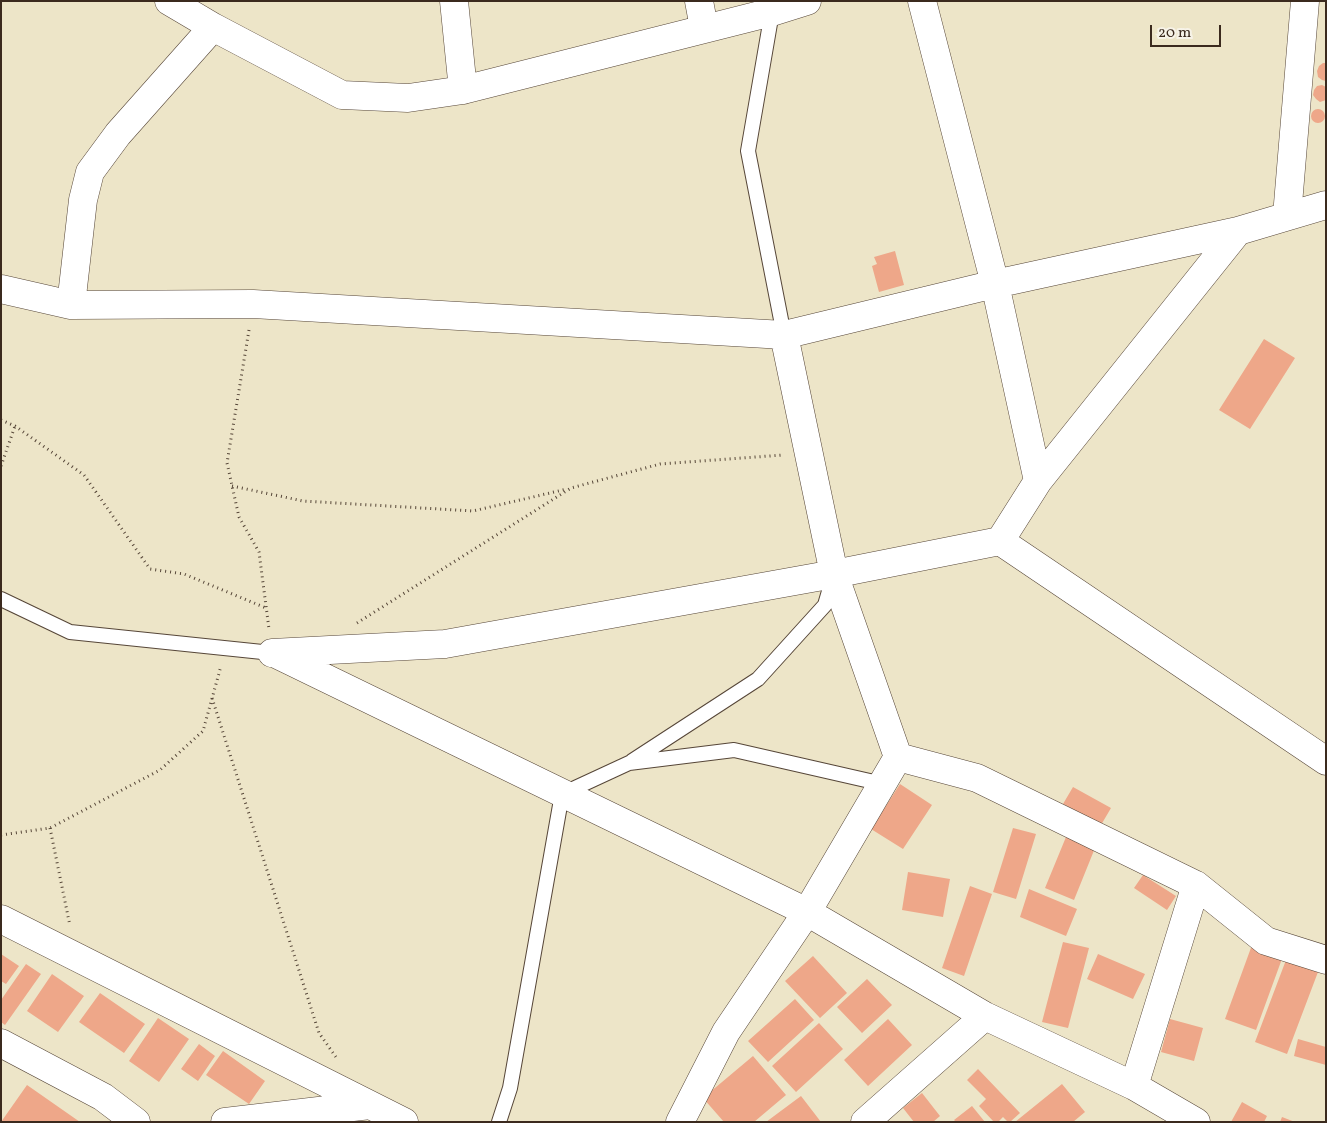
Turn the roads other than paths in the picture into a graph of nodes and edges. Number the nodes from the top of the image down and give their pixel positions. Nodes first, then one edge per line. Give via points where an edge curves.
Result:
1 (454, 1) edge
2 (699, 1) edge
3 (806, 1) edge
4 (922, 1) edge
5 (1305, 1) edge
6 (171, 2) edge
7 (772, 12) junction
8 (213, 27) junction
9 (704, 28) junction
10 (464, 90) junction
11 (1326, 205) edge
12 (1287, 216) junction
13 (1238, 232) junction
14 (995, 284) junction
15 (1, 289) edge
16 (71, 305) junction
17 (784, 335) junction
18 (1038, 482) junction
19 (1000, 541) junction
20 (834, 574) junction
21 (1, 599) edge
22 (272, 653) junction
23 (898, 758) junction
24 (1326, 761) edge
25 (629, 763) junction
26 (883, 784) junction
27 (562, 794) junction
28 (1196, 884) junction
29 (807, 912) junction
30 (1, 919) edge
31 (1326, 960) edge
32 (985, 1016) junction
33 (1, 1044) edge
34 (1134, 1086) junction
35 (370, 1105) junction
36 (1187, 1120) edge
37 (682, 1121) edge
38 (136, 1122) edge
39 (225, 1122) edge
40 (404, 1122) edge
41 (499, 1122) edge
42 (865, 1122) edge

1 - 10 street
2 - 9 street
3 - 7 street
4 - 14 street
5 - 12 street
6 - 8 street
7 - 9 street
7 - 17 lane via 748,151
8 - 10 street via 342,95 408,98
8 - 16 street via 118,134 90,172 83,200
9 - 10 street
11 - 12 street
12 - 13 street
13 - 14 street
13 - 18 street
14 - 17 street
14 - 18 street
15 - 16 street
16 - 17 street via 253,304
17 - 20 street
18 - 19 street
19 - 20 street
19 - 24 street
20 - 22 street via 445,644
20 - 23 street
20 - 25 lane via 825,605 758,679
21 - 22 lane via 70,632
22 - 27 street
23 - 26 street
23 - 28 street via 977,778
25 - 26 lane via 734,750
25 - 27 lane
26 - 29 street
27 - 29 street
27 - 41 lane via 510,1088
28 - 31 street via 1266,941
28 - 34 street
29 - 32 street
29 - 37 street via 726,1032
30 - 35 street
32 - 34 street
32 - 42 street
33 - 38 street via 104,1097
34 - 36 street
35 - 39 street
35 - 40 street

